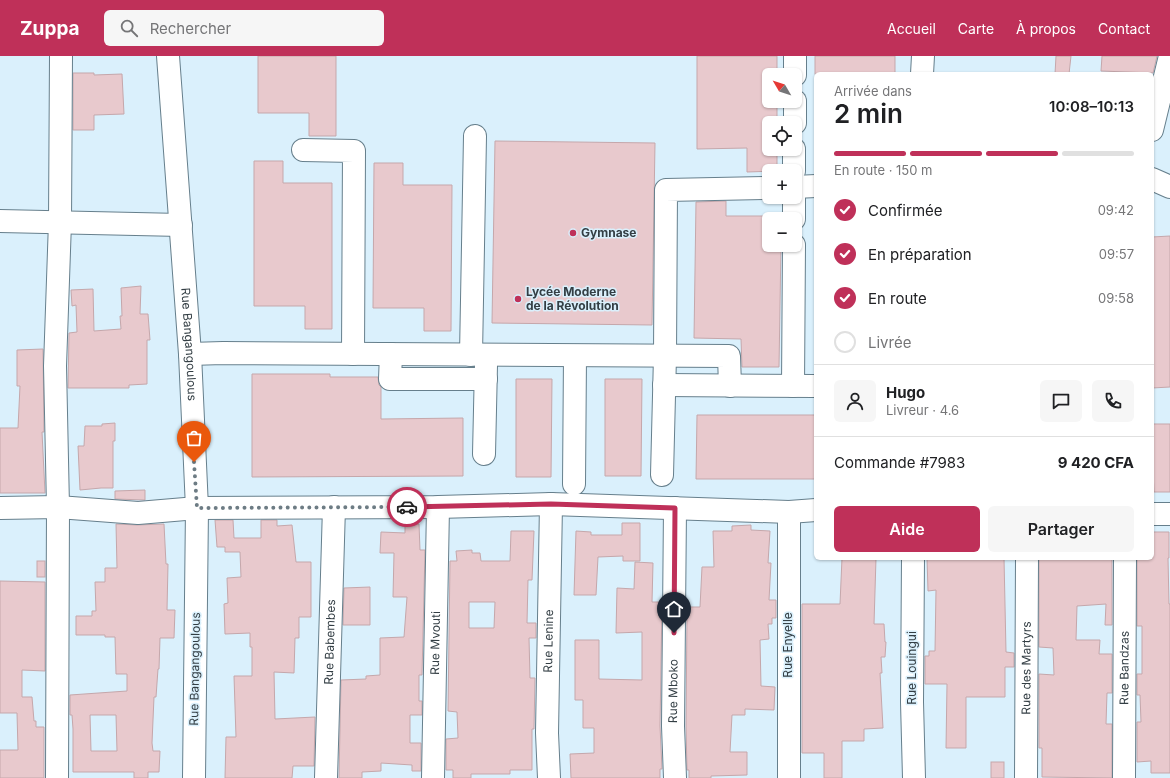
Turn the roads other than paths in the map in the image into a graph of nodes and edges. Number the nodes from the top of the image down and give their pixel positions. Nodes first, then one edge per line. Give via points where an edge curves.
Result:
1 (61, 56) edge
2 (168, 56) edge
3 (795, 56) edge
4 (923, 56) edge
5 (1170, 56) edge
6 (795, 68) edge
7 (922, 72) edge
8 (1154, 122) edge
9 (475, 136) dead end
10 (303, 150) dead end
11 (1154, 179) edge
12 (814, 186) edge
13 (802, 187) edge
14 (1170, 187) edge
15 (762, 188) edge
16 (0, 221) edge
17 (60, 222) junction
18 (181, 224) junction
19 (794, 252) edge
20 (190, 354) junction
21 (353, 354) junction
22 (391, 354) junction
23 (479, 355) junction
24 (575, 356) junction
25 (665, 356) junction
26 (486, 378) junction
27 (664, 385) junction
28 (730, 386) junction
29 (793, 386) junction
30 (814, 386) edge
31 (484, 454) dead end
32 (662, 476) dead end
33 (574, 484) dead end
34 (551, 504) junction
35 (58, 507) junction
36 (334, 507) junction
37 (438, 507) junction
38 (0, 508) edge
39 (197, 508) junction
40 (675, 508) junction
41 (814, 510) edge
42 (789, 512) junction
43 (1154, 514) edge
44 (1170, 514) edge
45 (914, 560) edge
46 (1027, 560) edge
47 (1125, 560) edge
48 (58, 778) edge
49 (194, 778) edge
50 (326, 778) edge
51 (433, 778) edge
52 (549, 778) edge
53 (675, 778) edge
54 (789, 778) edge
55 (914, 778) edge
56 (1026, 778) edge
57 (1124, 778) edge

1 - 17 street
2 - 18 street, Rue Bangangoulous
3 - 6 street
4 - 7 street
5 - 8 street
9 - 23 street
10 - 21 street via 354,151
11 - 14 street
12 - 13 street
15 - 25 street via 666,190
16 - 17 street
17 - 18 street
17 - 35 street via 56,366
18 - 20 street, Rue Bangangoulous
19 - 29 street
20 - 21 street
20 - 39 street, Rue Bangangoulous
21 - 22 street
22 - 23 street
22 - 26 street via 390,379
23 - 24 street
23 - 26 street
24 - 25 street
24 - 33 street
25 - 27 street
25 - 28 street via 729,356
26 - 31 street
27 - 28 street
27 - 32 street
28 - 29 street
29 - 30 street
34 - 37 street
34 - 40 street
34 - 52 street, Rue Lenine via 547,733
35 - 38 street
35 - 39 street via 138,513
35 - 48 street
36 - 37 street
36 - 39 street
36 - 50 street, Rue Babembes
37 - 51 street, Rue Mvouti
39 - 49 street, Rue Bangangoulous
40 - 42 street
40 - 53 street, Rue Mboko
41 - 42 street
42 - 54 street, Rue Enyelle
43 - 44 street
45 - 55 street, Rue Louingui
46 - 56 street, Rue des Martyrs
47 - 57 street, Rue Bandzas

